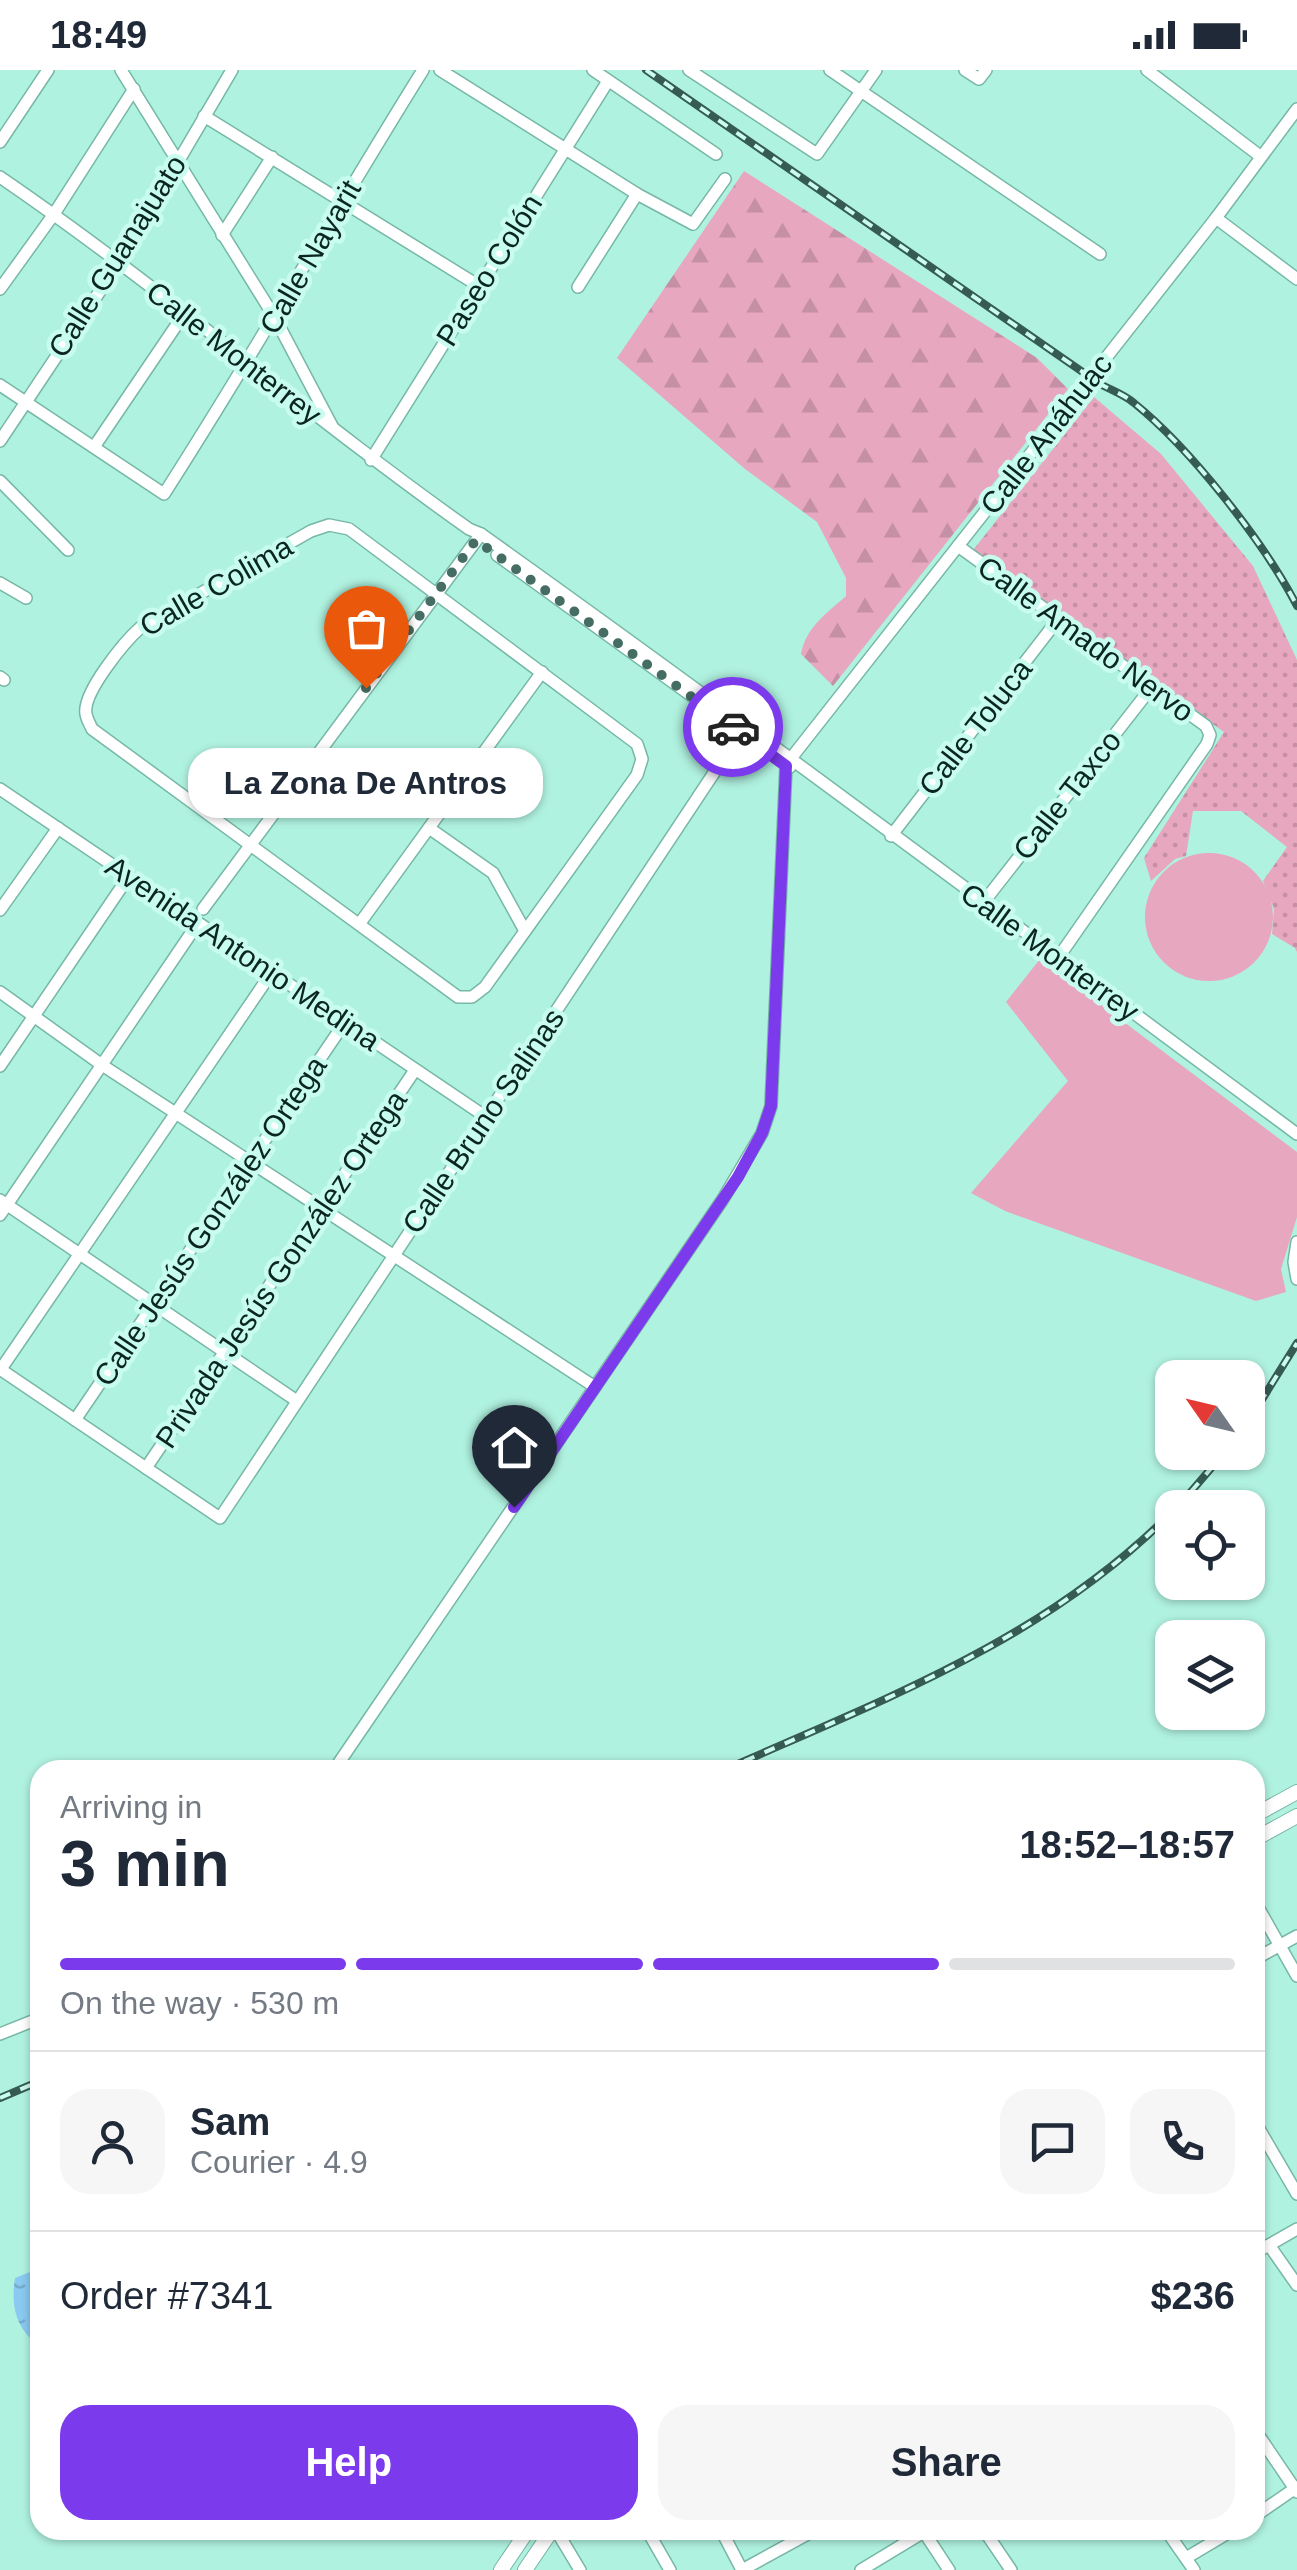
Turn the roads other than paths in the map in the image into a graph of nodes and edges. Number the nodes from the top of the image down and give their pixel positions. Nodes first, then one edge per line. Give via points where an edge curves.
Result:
1 (48, 70) edge
2 (122, 70) edge
3 (232, 70) edge
4 (423, 70) edge
5 (440, 70) edge
6 (593, 70) edge
7 (689, 70) edge
8 (830, 70) edge
9 (876, 70) edge
10 (964, 70) edge
11 (986, 70) edge
12 (1156, 73) edge
13 (608, 81) junction
14 (134, 90) junction
15 (860, 91) junction
16 (1297, 109) edge
17 (204, 116) junction
18 (0, 142) edge
19 (565, 149) junction
20 (716, 154) dead end
21 (1260, 156) junction
22 (272, 157) junction
23 (179, 163) junction
24 (0, 177) edge
25 (726, 178) dead end
26 (636, 194) junction
27 (342, 200) junction
28 (54, 214) junction
29 (1216, 218) junction
30 (222, 235) junction
31 (1100, 254) dead end
32 (118, 264) junction
33 (1297, 279) edge
34 (479, 286) junction
35 (578, 287) dead end
36 (0, 289) edge
37 (184, 314) junction
38 (275, 318) junction
39 (249, 362) junction
40 (0, 385) edge
41 (26, 401) junction
42 (334, 430) junction
43 (0, 441) edge
44 (94, 447) junction
45 (372, 460) junction
46 (0, 481) edge
47 (476, 534) junction
48 (958, 546) junction
49 (68, 550) dead end
50 (0, 583) edge
51 (436, 593) junction
52 (26, 598) dead end
53 (1059, 618) junction
54 (542, 672) junction
55 (1152, 688) junction
56 (744, 728) junction
57 (789, 762) junction
58 (0, 788) edge
59 (58, 828) junction
60 (429, 828) junction
61 (891, 836) junction
62 (250, 846) junction
63 (129, 876) junction
64 (984, 903) junction
65 (0, 910) edge
66 (204, 910) dead end
67 (198, 923) junction
68 (360, 924) junction
69 (525, 931) junction
70 (1058, 958) junction
71 (272, 972) junction
72 (0, 992) edge
73 (34, 1015) junction
74 (345, 1022) junction
75 (102, 1064) junction
76 (0, 1066) edge
77 (415, 1070) junction
78 (176, 1112) junction
79 (486, 1117) junction
80 (1297, 1134) edge
81 (250, 1162) junction
82 (2, 1207) edge
83 (321, 1209) junction
84 (1297, 1242) edge
85 (79, 1254) junction
86 (394, 1256) junction
87 (1297, 1279) edge
88 (153, 1304) junction
89 (224, 1352) junction
90 (0, 1369) edge
91 (595, 1388) junction
92 (297, 1401) junction
93 (75, 1420) junction
94 (146, 1468) junction
95 (341, 1760) edge
96 (1297, 1792) edge
97 (1265, 1810) edge
98 (1297, 1816) edge
99 (1265, 1834) edge
100 (1265, 1920) edge
101 (1297, 1936) edge
102 (1280, 1946) junction
103 (1265, 1954) edge
104 (1297, 1976) edge
105 (30, 2022) edge
106 (0, 2034) edge
107 (1265, 2143) edge
108 (1297, 2194) edge
109 (1297, 2229) edge
110 (1269, 2245) junction
111 (1265, 2247) edge
112 (1282, 2266) junction
113 (1297, 2269) edge
114 (1297, 2285) edge
115 (1265, 2445) edge
116 (1296, 2490) edge
117 (1265, 2510) edge
118 (521, 2540) edge
119 (547, 2540) edge
120 (560, 2540) edge
121 (653, 2540) edge
122 (726, 2540) edge
123 (784, 2540) edge
124 (911, 2540) edge
125 (931, 2540) edge
126 (991, 2540) edge
127 (1173, 2540) edge
128 (1216, 2540) edge
129 (1186, 2558) junction
130 (501, 2570) edge
131 (525, 2570) edge
132 (580, 2570) edge
133 (670, 2570) edge
134 (742, 2570) edge
135 (861, 2570) edge
136 (949, 2570) edge
137 (1011, 2570) edge
138 (1194, 2570) edge

1 - 18 street
2 - 14 street
3 - 17 street, Calle Guanajuato
4 - 27 street, Calle Nayarit
5 - 19 street
6 - 13 street
7 - 15 street via 816,154
8 - 15 street
9 - 15 street
10 - 11 street via 979,79
12 - 21 street
13 - 19 street, Paseo Colón
13 - 20 street
14 - 23 street
14 - 28 street
15 - 31 street
16 - 21 street, Calle Anáhuac
17 - 22 street
17 - 23 street, Calle Guanajuato
19 - 26 street
19 - 34 street, Paseo Colón
21 - 29 street, Calle Anáhuac
22 - 27 street
22 - 30 street
23 - 30 street
23 - 32 street, Calle Guanajuato
24 - 28 street, Calle Monterrey
25 - 26 street via 693,224
26 - 35 street
27 - 34 street
27 - 38 street, Calle Nayarit
28 - 32 street, Calle Monterrey
28 - 36 street
29 - 33 street
29 - 48 street, Calle Anáhuac
30 - 38 street
32 - 37 street, Calle Monterrey
32 - 41 street, Calle Guanajuato
34 - 45 street, Paseo Colón
37 - 39 street, Calle Monterrey
37 - 44 street
38 - 39 street, Calle Nayarit
38 - 42 street
39 - 42 street, Calle Monterrey
39 - 44 street, Calle Nayarit via 164,494
40 - 41 street
41 - 43 street, Calle Guanajuato
41 - 44 street
42 - 45 street, Calle Monterrey
45 - 47 street, Calle Monterrey
46 - 49 street
47 - 51 street
47 - 56 street, Calle Monterrey
48 - 53 street, Calle Amado Nervo
48 - 57 street, Calle Anáhuac
50 - 52 street
51 - 54 street
51 - 62 street
51 - 62 street, Calle Colima via 349,529 329,525 129,637 90,694 85,712 92,730
53 - 55 street, Calle Amado Nervo
53 - 61 street, Calle Toluca
54 - 60 street
54 - 69 street via 637,744 642,759
55 - 64 street, Calle Taxco
55 - 70 street, Calle Amado Nervo via 1206,726 1207,744
56 - 57 street, Calle Monterrey
56 - 79 street, Calle Bruno Salinas
57 - 61 street, Calle Monterrey
57 - 91 street via 768,1119 731,1188
58 - 59 street, Avenida Antonio Medina
59 - 63 street, Avenida Antonio Medina
59 - 65 street
60 - 68 street
60 - 69 street via 494,873
61 - 64 street, Calle Monterrey
62 - 66 street
62 - 68 street
63 - 67 street, Avenida Antonio Medina
63 - 73 street
64 - 70 street, Calle Monterrey
67 - 71 street, Avenida Antonio Medina
67 - 75 street
68 - 69 street via 458,997 485,987
70 - 80 street, Calle Monterrey
71 - 74 street, Avenida Antonio Medina
71 - 78 street
72 - 73 street
73 - 75 street
73 - 76 street
74 - 77 street, Avenida Antonio Medina
74 - 81 street, Calle Jesús González Ortega
75 - 78 street
75 - 82 street
77 - 79 street, Avenida Antonio Medina
77 - 83 street, Privada Jesús González Ortega
78 - 81 street
78 - 85 street
79 - 86 street, Calle Bruno Salinas
81 - 83 street
81 - 88 street, Calle Jesús González Ortega
82 - 85 street
83 - 86 street
83 - 89 street, Privada Jesús González Ortega
84 - 87 street
85 - 88 street
85 - 90 street
86 - 91 street
86 - 92 street, Calle Bruno Salinas
88 - 89 street
88 - 93 street, Calle Jesús González Ortega
89 - 92 street
89 - 94 street, Privada Jesús González Ortega
90 - 93 street
91 - 95 street
92 - 94 street, Calle Bruno Salinas via 220,1518
93 - 94 street
96 - 97 main road
98 - 99 main road
100 - 102 street
101 - 102 street
102 - 103 street
102 - 104 street
105 - 106 street
107 - 108 street
109 - 110 street
110 - 111 street
110 - 112 street
112 - 113 street
112 - 114 street
115 - 116 street
116 - 117 street
118 - 130 main road
119 - 131 main road
120 - 132 street
121 - 133 street
122 - 134 street
123 - 134 street
124 - 135 street
125 - 136 street
126 - 137 street
127 - 129 street
128 - 129 street
129 - 138 street

